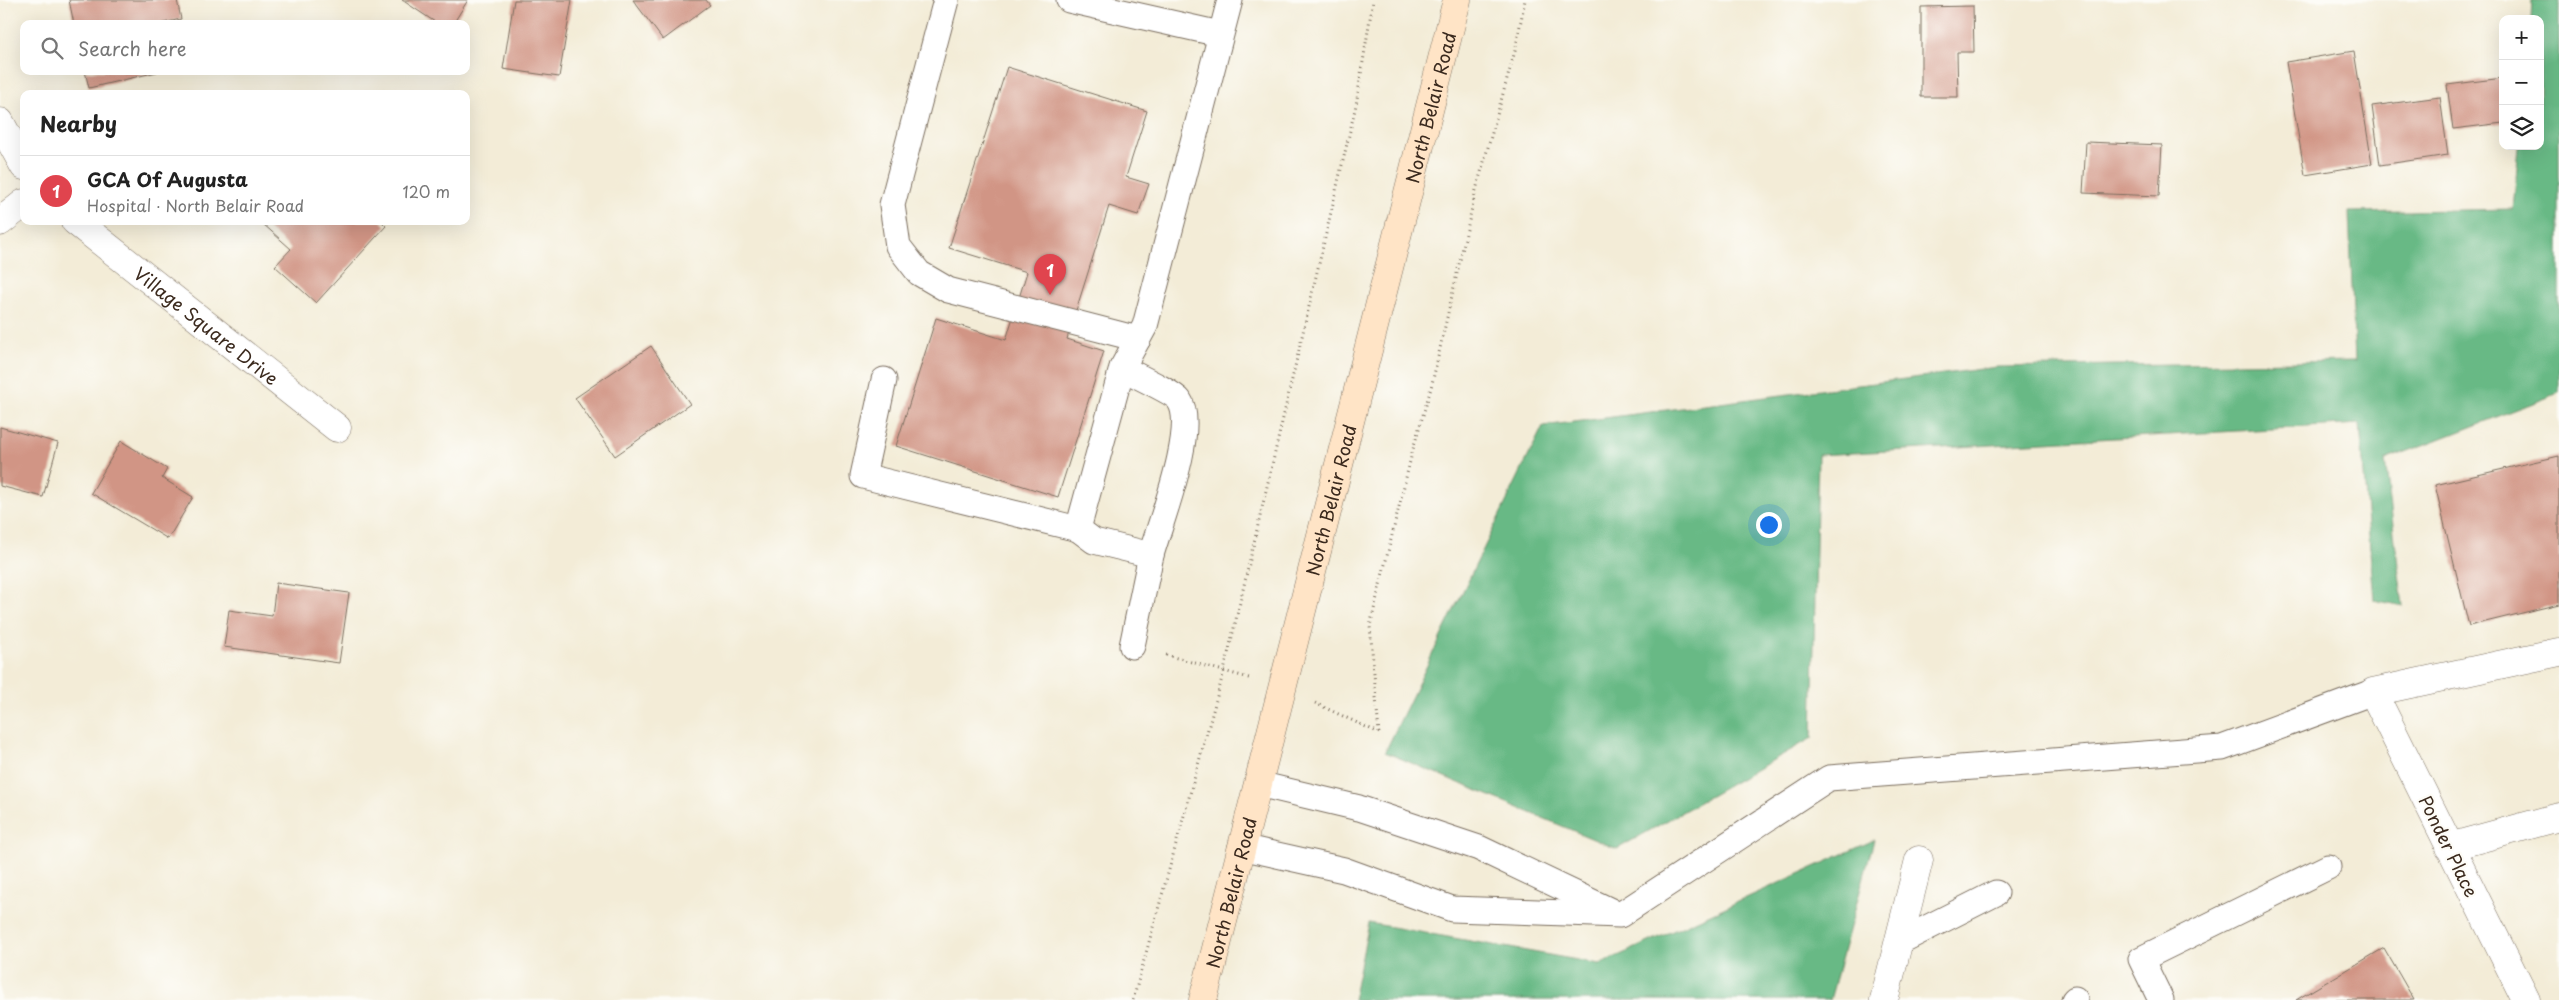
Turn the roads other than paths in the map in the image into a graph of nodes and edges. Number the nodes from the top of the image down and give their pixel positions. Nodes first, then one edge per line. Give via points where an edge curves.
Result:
1 (946, 0) edge
2 (1069, 0) edge
3 (1230, 0) edge
4 (1457, 0) edge
5 (1220, 34) junction
6 (0, 122) edge
7 (20, 159) edge
8 (20, 206) edge
9 (0, 222) edge
10 (79, 225) edge
11 (1138, 339) junction
12 (1122, 368) junction
13 (884, 380) dead end
14 (337, 428) dead end
15 (1078, 529) junction
16 (1151, 555) junction
17 (1132, 646) road end
18 (2559, 652) edge
19 (2373, 692) junction
20 (1258, 784) junction
21 (2559, 817) edge
22 (2450, 846) junction
23 (1242, 847) junction
24 (1919, 860) dead end
25 (2328, 867) dead end
26 (1996, 893) dead end
27 (1620, 915) junction
28 (1898, 942) junction
29 (1203, 1000) edge
30 (1884, 1000) edge
31 (2161, 1000) edge
32 (2526, 1000) edge

1 - 11 lane via 892,205 898,246 919,274 948,290
2 - 5 lane
3 - 5 lane
4 - 20 main road, North Belair Road
5 - 11 lane via 1145,326
6 - 7 street
8 - 9 street
10 - 14 street, Village Square Drive
11 - 12 lane
12 - 15 lane
12 - 16 lane via 1178,399 1186,416 1183,446
13 - 15 lane via 863,476
15 - 16 lane via 1094,541
16 - 17 lane
18 - 19 street
19 - 22 street, Ponder Place
19 - 27 lane via 2222,748 1829,778
20 - 23 main road, North Belair Road
20 - 27 lane via 1359,808 1479,848
21 - 22 street
22 - 32 street, Ponder Place
23 - 27 lane via 1344,870 1452,909
23 - 29 main road, North Belair Road
24 - 28 street
25 - 31 lane via 2141,959
26 - 28 lane
28 - 30 street

